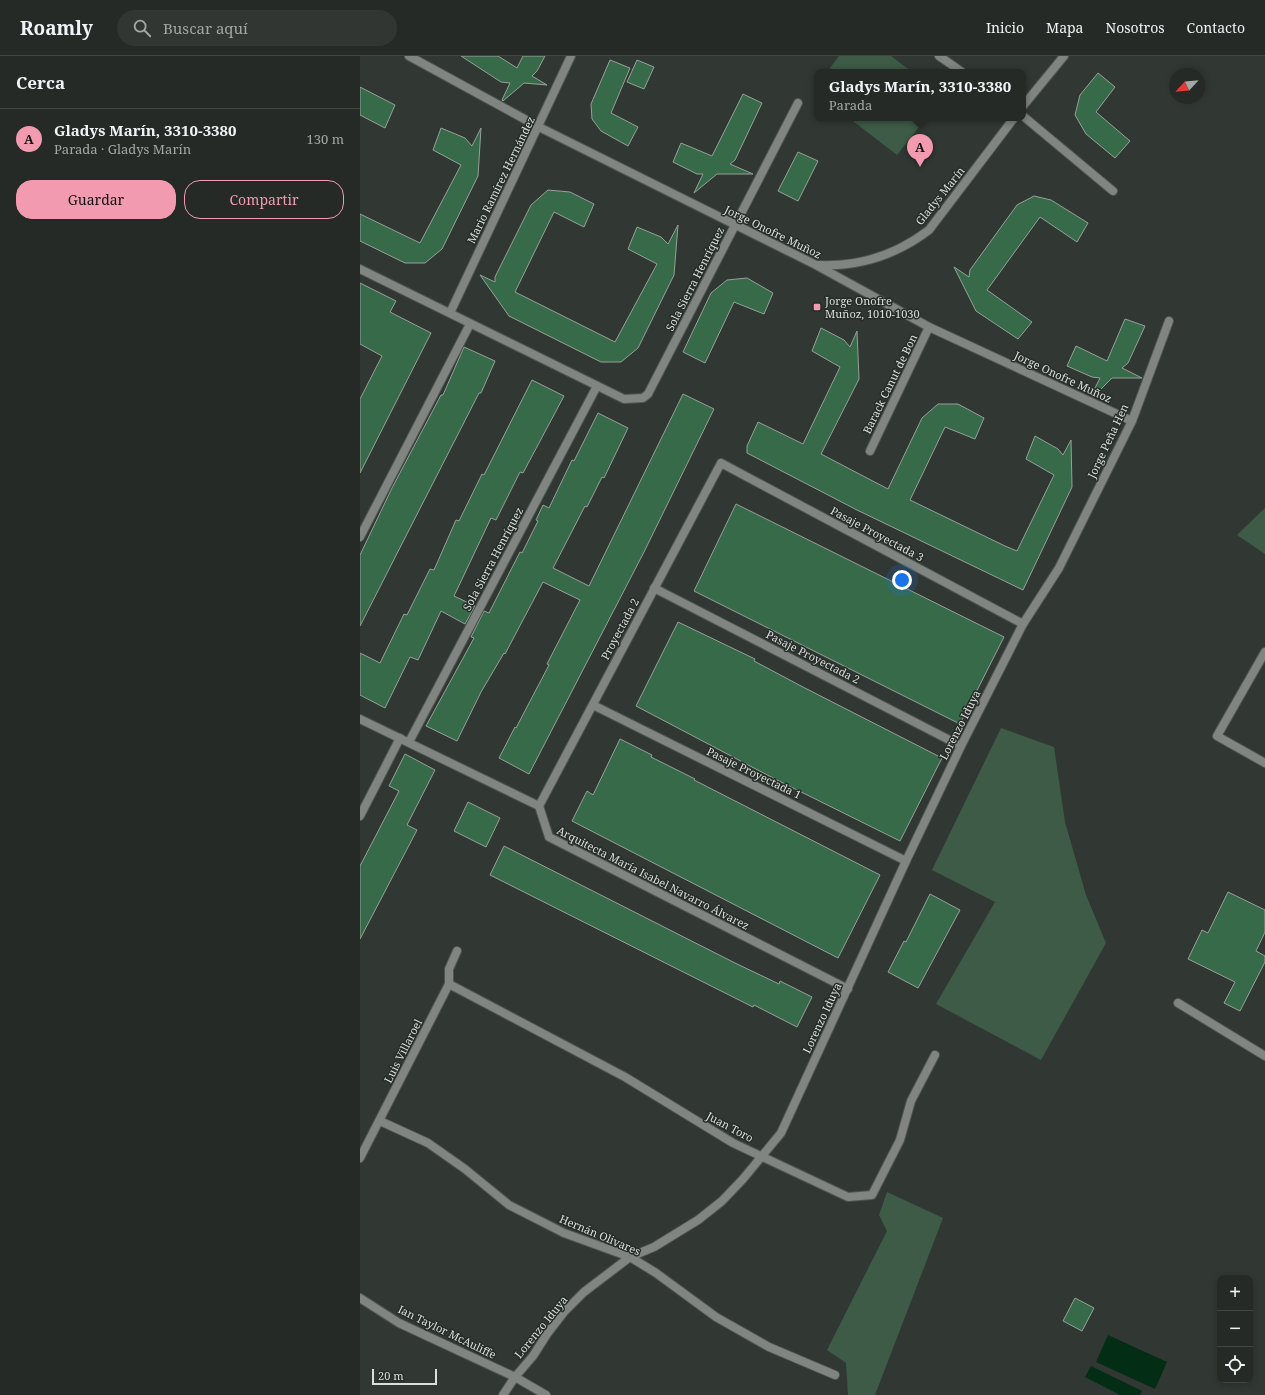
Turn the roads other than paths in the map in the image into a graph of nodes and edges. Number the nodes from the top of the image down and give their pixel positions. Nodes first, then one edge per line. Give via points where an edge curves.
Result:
1 (409, 56) edge
2 (571, 56) edge
3 (939, 56) edge
4 (1064, 56) edge
5 (958, 69) edge
6 (1026, 102) edge
7 (798, 103) dead end
8 (1026, 118) edge
9 (1012, 121) edge
10 (539, 127) junction
11 (1113, 191) dead end
12 (735, 225) junction
13 (816, 264) junction
14 (360, 269) edge
15 (450, 314) junction
16 (1169, 321) dead end
17 (470, 324) junction
18 (929, 327) junction
19 (597, 386) junction
20 (1132, 421) junction
21 (870, 451) dead end
22 (721, 463) joint
23 (360, 537) edge
24 (1059, 568) joint
25 (654, 588) junction
26 (1023, 624) junction
27 (1265, 652) edge
28 (593, 705) junction
29 (360, 719) edge
30 (400, 738) junction
31 (409, 742) junction
32 (961, 746) junction
33 (1265, 763) edge
34 (539, 806) junction
35 (360, 816) edge
36 (906, 861) junction
37 (457, 951) dead end
38 (449, 984) junction
39 (848, 989) junction
40 (1178, 1003) dead end
41 (935, 1055) dead end
42 (1265, 1056) edge
43 (380, 1121) junction
44 (762, 1156) junction
45 (360, 1158) edge
46 (630, 1258) junction
47 (360, 1298) edge
48 (835, 1375) dead end
49 (514, 1377) junction
50 (503, 1395) edge
51 (546, 1395) edge

1 - 10 street, Jorge Onofre Muñoz
2 - 10 street, Mario Ramírez Hernández
3 - 5 street
4 - 6 street
7 - 12 street, Sola Sierra Henríquez
8 - 11 street
9 - 13 street, Gladys Marín via 929,230 913,242 876,259 836,266
10 - 12 street, Jorge Onofre Muñoz
10 - 15 street, Mario Ramírez Hernández
12 - 13 street, Jorge Onofre Muñoz
12 - 19 street, Sola Sierra Henríquez via 648,394 637,400 624,399
13 - 18 street, Jorge Onofre Muñoz
14 - 15 street, Sola Sierra Henríquez
15 - 17 street, Sola Sierra Henríquez
16 - 20 street, Jorge Peña Hen
17 - 19 street, Sola Sierra Henríquez
17 - 23 street
18 - 20 street, Jorge Onofre Muñoz
18 - 21 street, Barack Canut de Bon
19 - 31 street, Sola Sierra Henríquez
20 - 24 street, Jorge Peña Hen
22 - 25 street, Proyectada 2
22 - 26 street, Pasaje Proyectada 3
24 - 26 street, Lorenzo Iduya
25 - 28 street, Proyectada 2
25 - 32 street, Pasaje Proyectada 2
26 - 32 street, Lorenzo Iduya
27 - 33 street via 1217,736
28 - 34 street, Proyectada 2
28 - 36 street, Pasaje Proyectada 1
29 - 30 street
30 - 31 street
30 - 35 street
31 - 34 street
32 - 36 street, Lorenzo Iduya
34 - 39 street, Arquitecta María Isabel Navarro Álvarez via 549,837
36 - 39 street, Lorenzo Iduya
37 - 38 street, Luis Villaroel via 449,969
38 - 43 street, Luis Villaroel
38 - 44 street, Juan Toro via 625,1077 732,1143
39 - 44 street, Lorenzo Iduya via 780,1134
40 - 42 street
41 - 44 street, Juan Toro via 911,1101 900,1140 872,1195 848,1197
43 - 45 street, Luis Villaroel
43 - 46 street, Hernán Olivares via 428,1143 509,1205 564,1233
44 - 46 street, Lorenzo Iduya via 732,1190 698,1220 654,1247
46 - 48 street, Hernán Olivares via 656,1273 716,1317 769,1347
46 - 49 street, Lorenzo Iduya via 584,1292 564,1312 533,1356
47 - 49 street, Ian Taylor McAuliffe via 399,1323
49 - 50 street, Lorenzo Iduya
49 - 51 street, Ian Taylor McAuliffe

